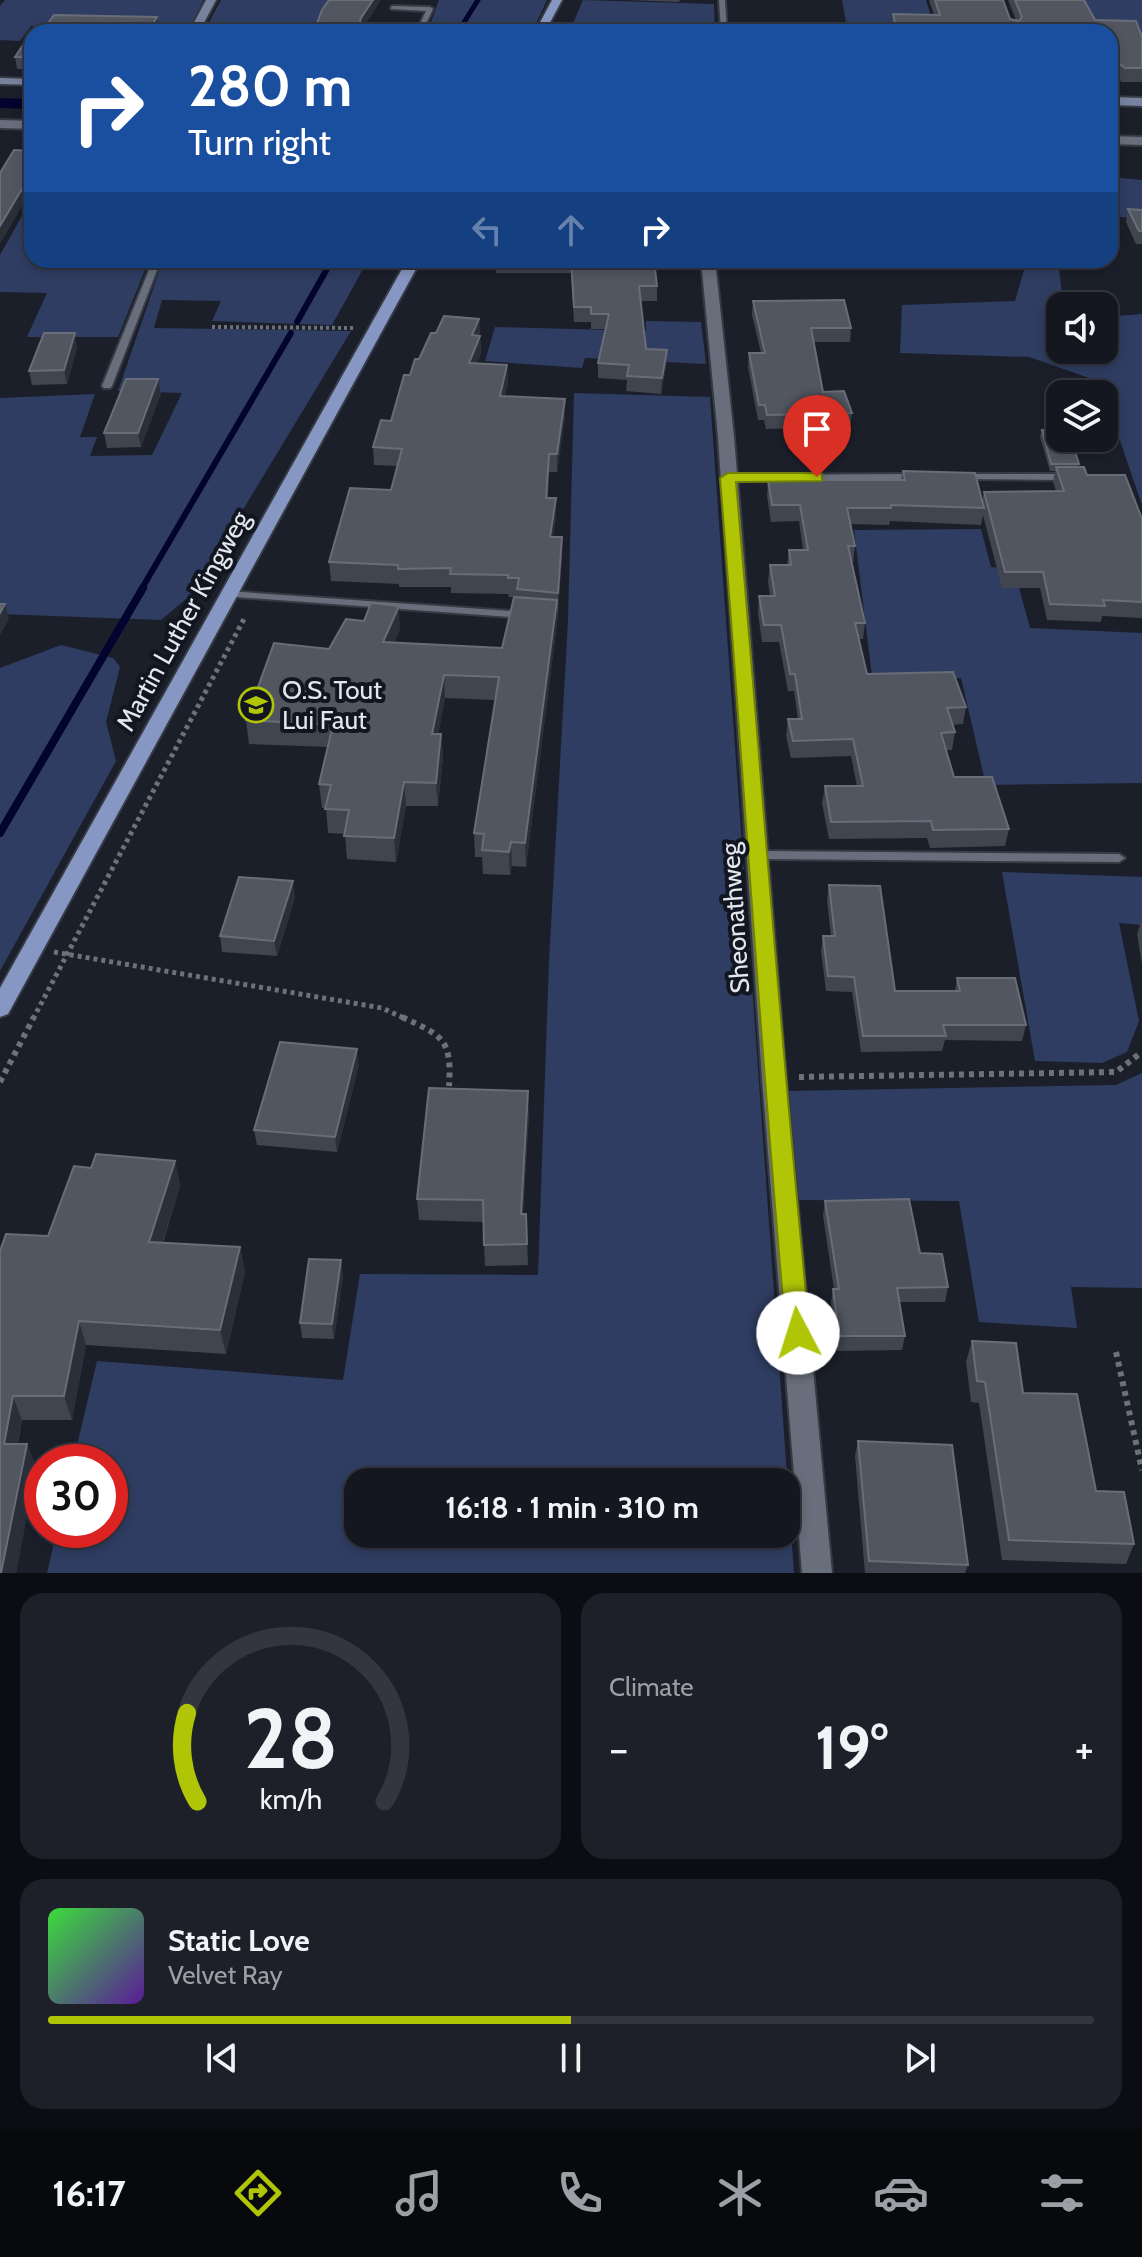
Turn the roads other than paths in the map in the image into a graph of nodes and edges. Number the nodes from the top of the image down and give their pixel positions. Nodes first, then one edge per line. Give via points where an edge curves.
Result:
1 (211, 0) edge
2 (557, 0) edge
3 (722, 0) edge
4 (393, 8) dead end
5 (198, 24) edge
6 (423, 24) edge
7 (544, 24) edge
8 (724, 24) edge
9 (0, 81) edge
10 (24, 82) edge
11 (1118, 101) edge
12 (1142, 102) edge
13 (0, 124) edge
14 (24, 125) edge
15 (1118, 140) edge
16 (1142, 141) edge
17 (154, 268) edge
18 (409, 268) edge
19 (709, 268) edge
20 (107, 386) dead end
21 (929, 477) edge
22 (944, 477) edge
23 (1084, 477) edge
24 (728, 478) junction
25 (227, 594) junction
26 (540, 616) edge
27 (759, 855) junction
28 (1119, 858) dead end
29 (0, 1008) edge
30 (817, 1573) edge

1 - 5 street
2 - 7 main road
3 - 8 lane
4 - 6 lane via 430,9
9 - 10 street
11 - 12 street
13 - 14 street
15 - 16 street
17 - 20 lane
18 - 25 main road, Martin Luther Kingweg
19 - 24 street, Sheonathweg
21 - 24 lane
22 - 23 lane
24 - 27 street, Sheonathweg
25 - 26 lane
25 - 29 main road, Martin Luther Kingweg
27 - 28 lane
27 - 30 street, Sheonathweg

